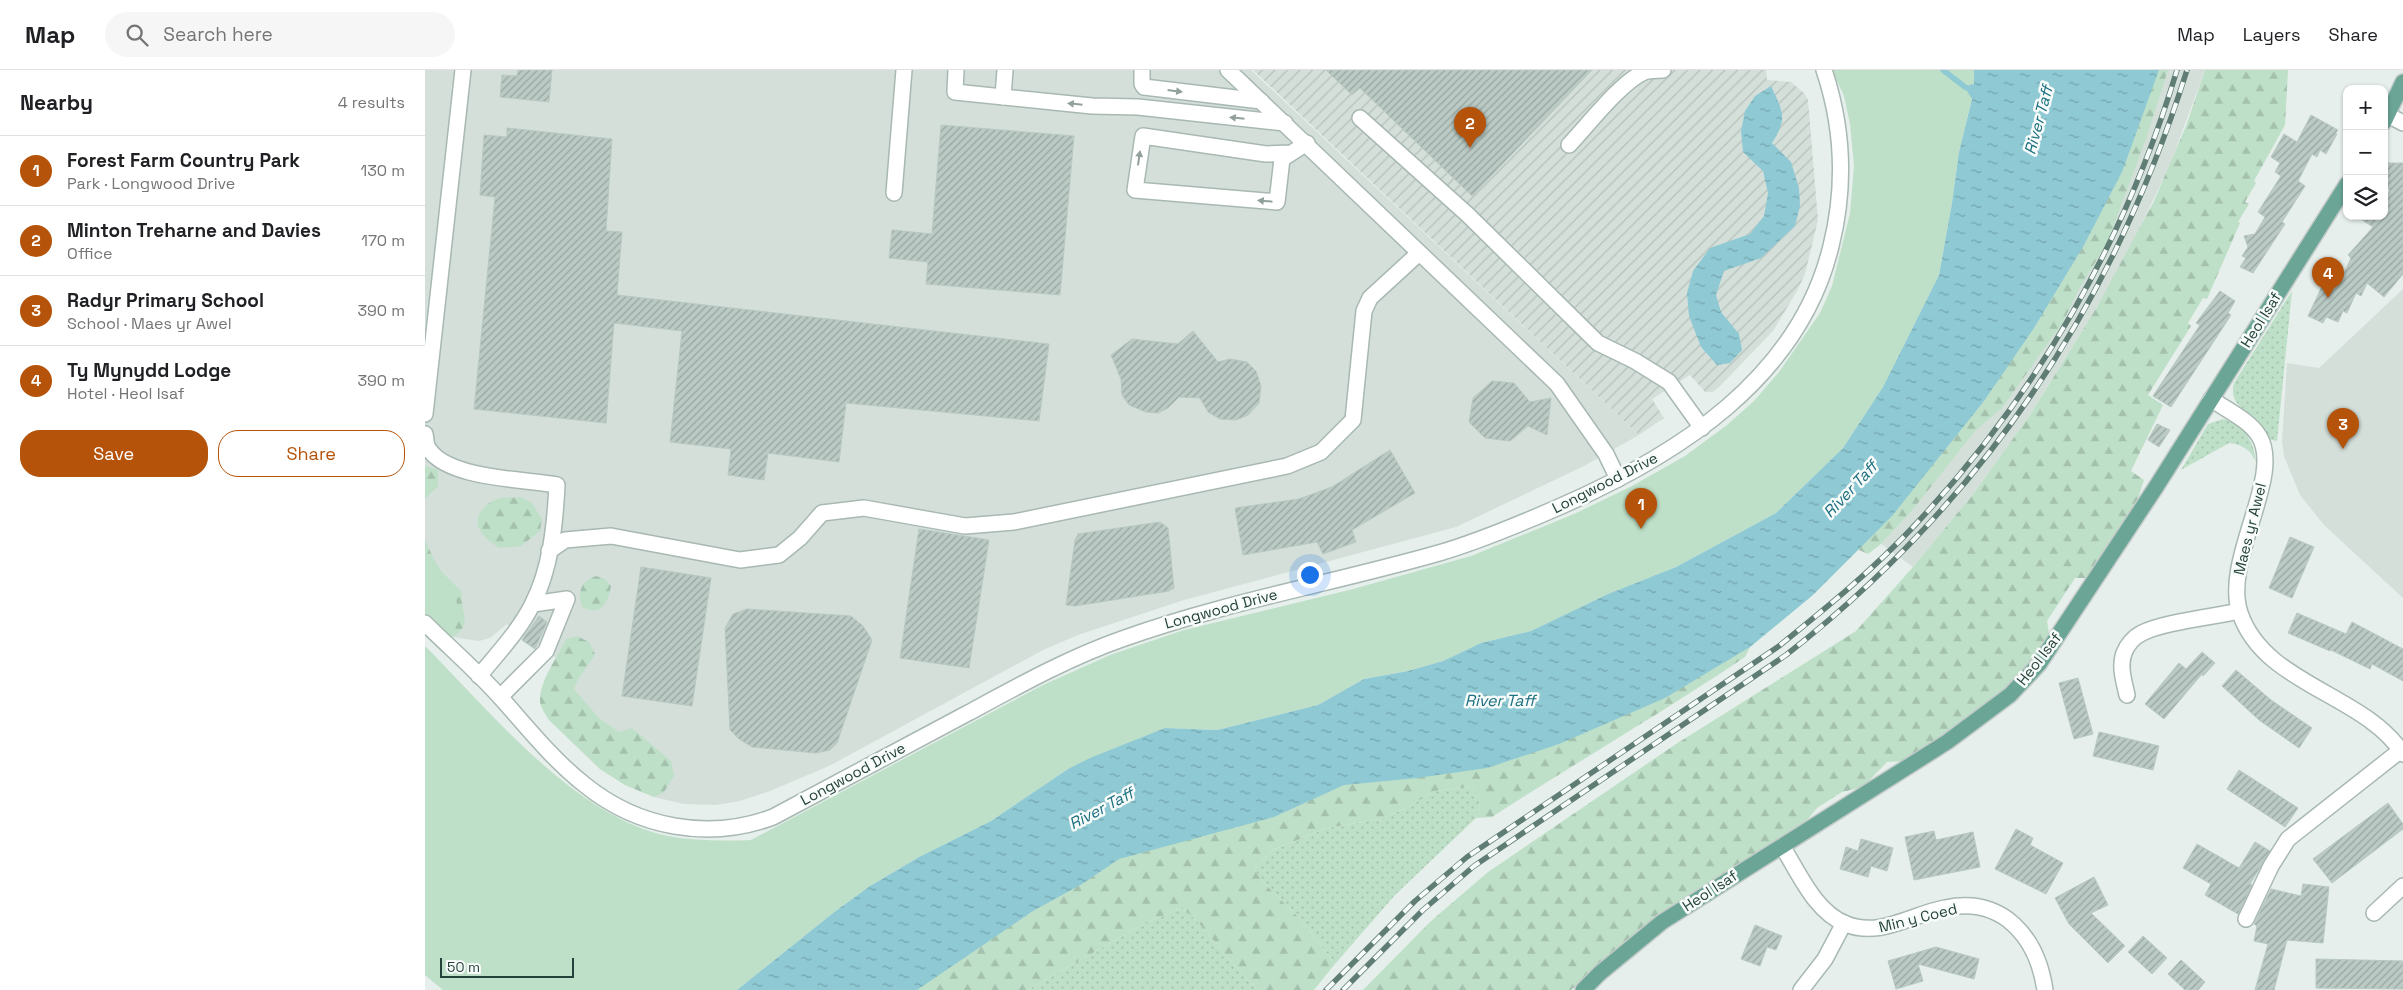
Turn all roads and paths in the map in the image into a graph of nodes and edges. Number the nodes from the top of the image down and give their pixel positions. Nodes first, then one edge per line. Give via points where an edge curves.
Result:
1 (463, 70) edge
2 (904, 70) edge
3 (956, 70) edge
4 (1005, 70) edge
5 (1142, 70) edge
6 (1228, 70) edge
7 (1663, 70) edge
8 (1824, 70) edge
9 (2403, 82) edge
10 (1003, 98) junction
11 (1261, 101) junction
12 (2388, 115) edge
13 (1360, 118) dead end
14 (2388, 119) edge
15 (1285, 123) junction
16 (2403, 123) edge
17 (1307, 143) junction
18 (1569, 145) dead end
19 (1291, 153) junction
20 (2343, 190) edge
21 (895, 194) dead end
22 (1419, 253) junction
23 (2211, 399) junction
24 (425, 414) edge
25 (1702, 428) junction
26 (425, 434) edge
27 (1618, 479) junction
28 (549, 552) junction
29 (533, 604) junction
30 (2239, 611) junction
31 (425, 624) edge
32 (479, 676) junction
33 (2127, 695) dead end
34 (500, 696) junction
35 (2402, 752) edge
36 (1782, 846) junction
37 (2403, 886) edge
38 (2374, 913) dead end
39 (2246, 919) dead end
40 (1844, 924) junction
41 (1583, 990) edge
42 (1801, 990) edge
43 (2045, 990) edge

1 - 24 street
2 - 21 street
3 - 10 street via 955,92
4 - 10 street
5 -> 11 street via 1145,87
6 - 11 street
7 - 18 street via 1646,70 1638,75
8 - 25 street, Longwood Drive via 1837,116 1841,157 1838,210 1825,272 1799,323 1768,366 1733,404
9 - 12 main road
15 -> 10 street via 1138,107
11 - 15 street
13 - 25 street via 1468,215 1598,343 1669,382
14 - 16 street
15 - 17 street
17 - 19 street
17 - 22 street
19 -> 19 street via 1283,159 1277,202 1135,190 1143,136 1266,154
20 - 23 main road, Heol Isaf
22 - 27 street via 1557,384 1606,454
22 - 28 street via 1370,298 1364,311 1353,420 1321,452 1287,466 1014,522 965,526 864,508 823,513 779,556 740,560 611,536 565,540
23 - 30 street, Maes yr Awel via 2251,427 2263,448 2263,476 2239,568 2236,590
23 - 36 main road, Heol Isaf via 2086,596 2029,677 1963,732
25 - 27 street, Longwood Drive
26 - 28 street via 427,446 444,463 466,473 557,484
27 - 34 street, Longwood Drive via 1534,518 1442,552 1165,624 1099,647 751,826 718,830 684,828 669,826 623,809 585,785 523,725
28 - 29 street via 546,572
29 - 32 street via 505,646
29 - 34 street via 567,599 546,651
30 - 33 street via 2141,634 2124,654 2121,672
30 - 35 street, Maes yr Awel via 2246,628 2260,647 2309,684 2385,732
31 - 32 street, Longwood Drive
32 - 34 street, Longwood Drive
35 - 39 street via 2288,839 2271,866
36 - 40 street, Min y Coed via 1821,908
36 - 41 main road, Heol Isaf via 1662,922
37 - 38 street
40 - 42 street via 1825,959
40 - 43 street, Min y Coed via 1871,929 1945,908 1966,906 1998,913 2014,923 2026,937 2038,959

